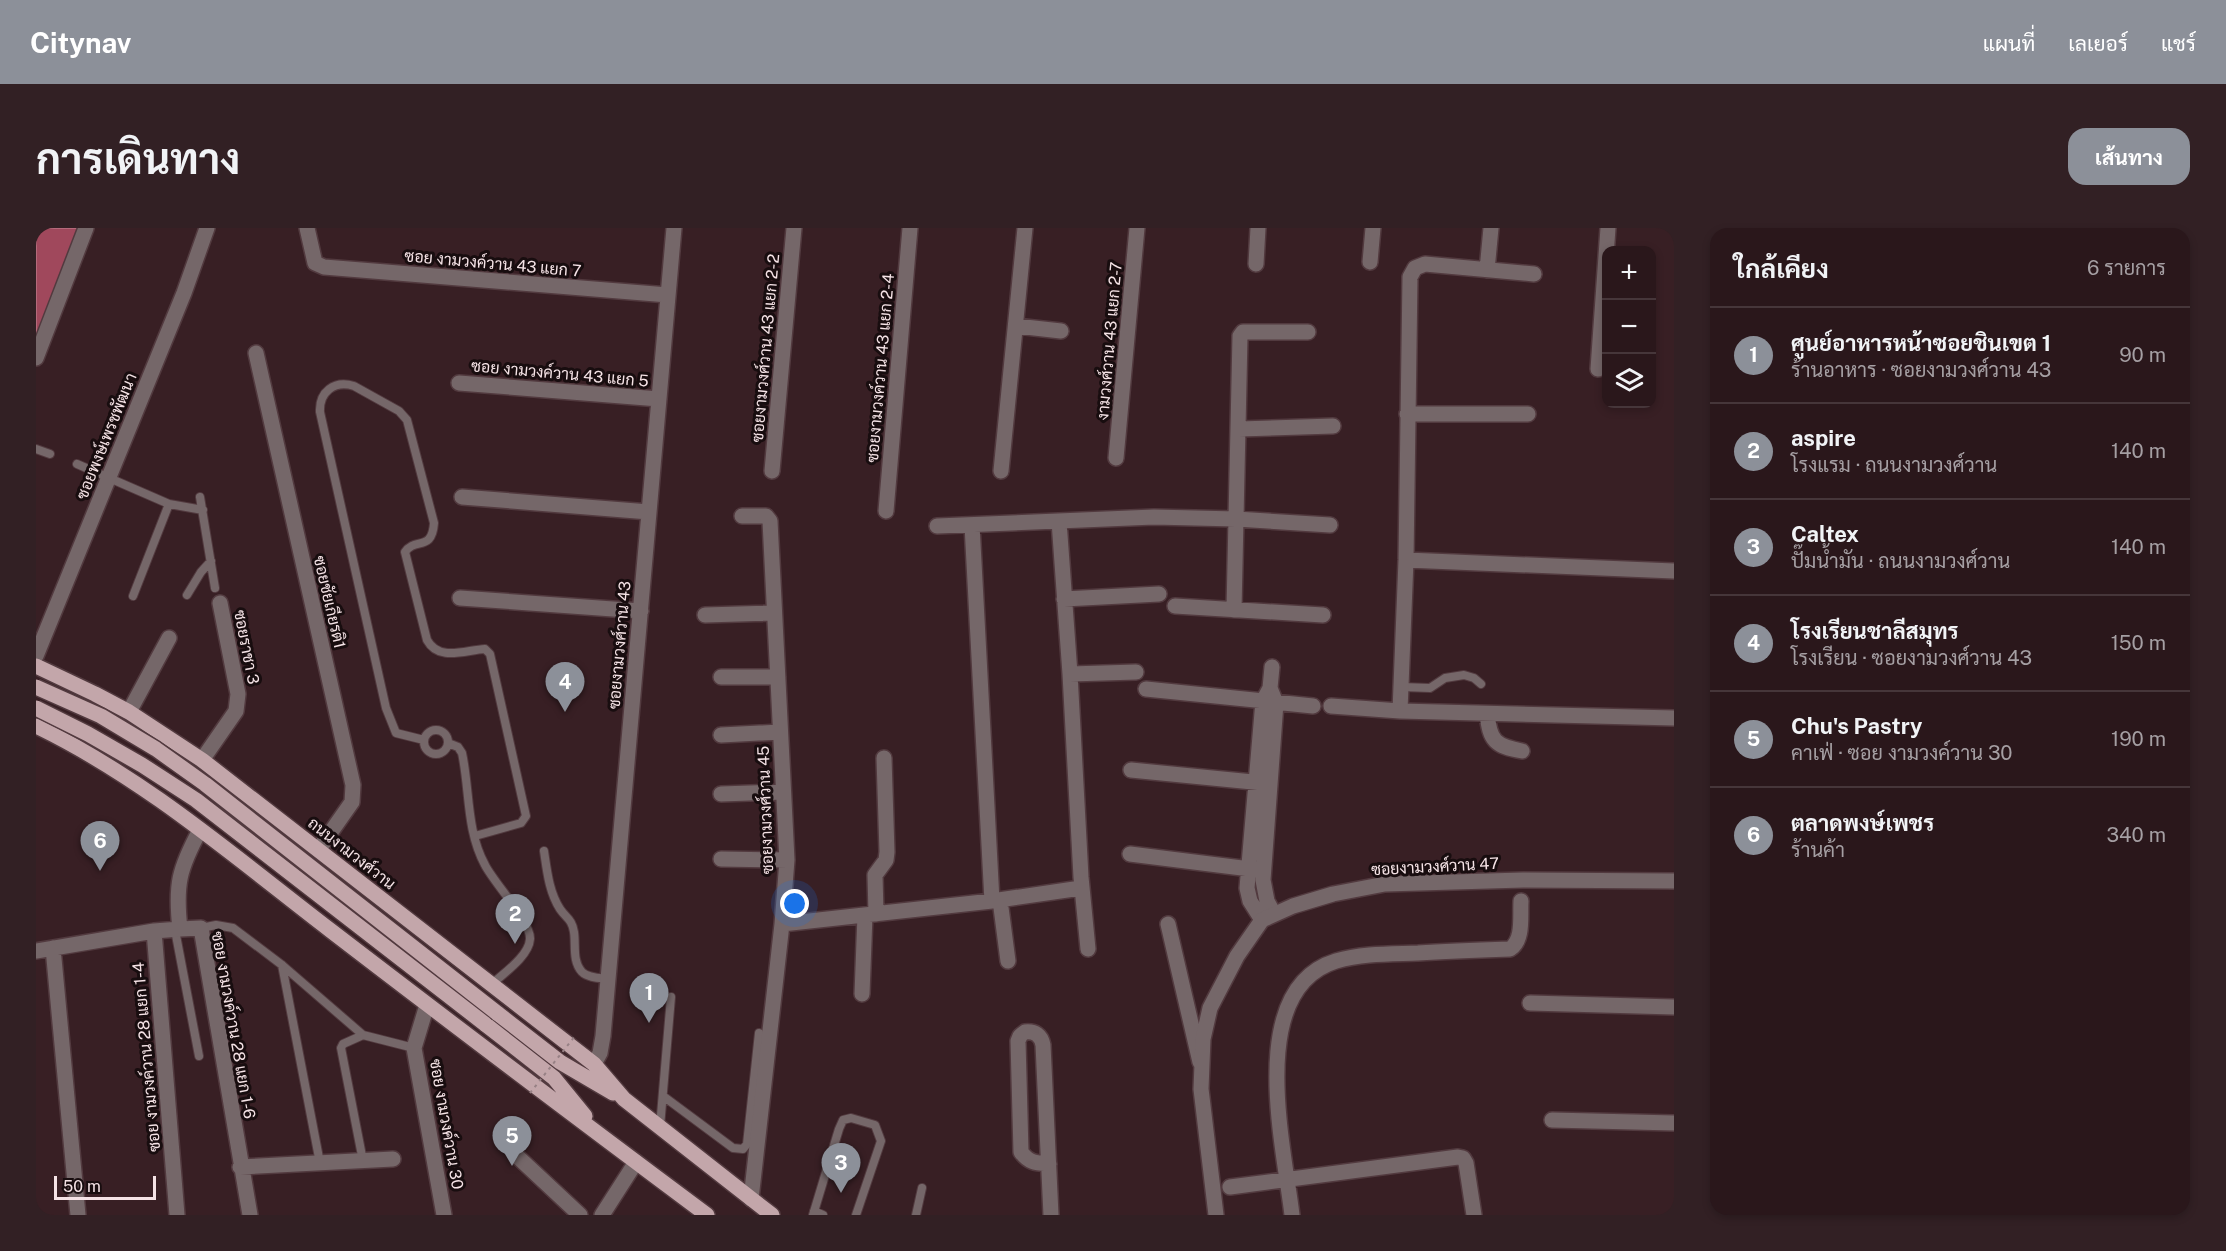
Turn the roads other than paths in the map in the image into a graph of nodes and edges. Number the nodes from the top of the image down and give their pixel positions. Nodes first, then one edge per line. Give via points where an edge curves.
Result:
1 (86, 228) edge
2 (207, 228) edge
3 (307, 228) edge
4 (674, 228) edge
5 (794, 228) edge
6 (910, 228) edge
7 (1025, 228) edge
8 (1137, 228) edge
9 (1258, 228) edge
10 (1373, 228) edge
11 (1491, 228) edge
12 (1608, 228) edge
13 (1370, 262) dead end
14 (1256, 264) dead end
15 (1487, 270) junction
16 (1534, 273) dead end
17 (668, 295) junction
18 (1016, 326) junction
19 (1061, 331) dead end
20 (1308, 332) dead end
21 (256, 353) dead end
22 (36, 358) edge
23 (1598, 369) dead end
24 (459, 383) dead end
25 (659, 399) junction
26 (1407, 414) junction
27 (1528, 414) dead end
28 (1333, 426) dead end
29 (1239, 429) junction
30 (36, 449) edge
31 (50, 454) dead end
32 (1116, 458) dead end
33 (77, 464) dead end
34 (772, 471) dead end
35 (1001, 471) dead end
36 (108, 478) junction
37 (200, 497) dead end
38 (462, 497) dead end
39 (170, 504) junction
40 (203, 510) junction
41 (886, 511) dead end
42 (649, 513) junction
43 (742, 516) dead end
44 (1236, 519) junction
45 (1059, 520) junction
46 (972, 525) junction
47 (1330, 525) dead end
48 (938, 526) dead end
49 (1406, 560) junction
50 (211, 561) junction
51 (1674, 571) edge
52 (1159, 594) dead end
53 (187, 595) dead end
54 (218, 595) joint
55 (133, 596) dead end
56 (460, 598) dead end
57 (1064, 599) junction
58 (1175, 606) dead end
59 (1234, 610) junction
60 (640, 611) junction
61 (774, 613) junction
62 (705, 615) dead end
63 (1323, 615) dead end
64 (169, 638) dead end
65 (36, 656) edge
66 (36, 666) edge
67 (1272, 667) dead end
68 (1136, 672) dead end
69 (1070, 674) junction
70 (721, 677) dead end
71 (778, 677) junction
72 (1481, 684) dead end
73 (36, 687) edge
74 (1402, 687) junction
75 (1146, 689) dead end
76 (95, 694) junction
77 (1270, 697) junction
78 (1313, 706) dead end
79 (1331, 706) dead end
80 (36, 708) edge
81 (1400, 711) junction
82 (129, 712) junction
83 (1486, 714) junction
84 (1674, 718) edge
85 (36, 726) edge
86 (780, 732) junction
87 (721, 735) dead end
88 (424, 740) junction
89 (448, 743) junction
90 (79, 746) junction
91 (1522, 751) dead end
92 (884, 758) dead end
93 (202, 760) junction
94 (1131, 770) dead end
95 (1262, 783) junction
96 (783, 792) junction
97 (721, 794) dead end
98 (200, 830) junction
99 (474, 836) junction
100 (319, 849) junction
101 (544, 851) dead end
102 (1130, 854) dead end
103 (721, 859) dead end
104 (787, 860) junction
105 (1248, 869) junction
106 (1264, 870) junction
107 (1674, 881) edge
108 (1082, 888) junction
109 (996, 901) junction
110 (1521, 901) dead end
111 (871, 914) junction
112 (1268, 917) junction
113 (782, 924) junction
114 (1168, 924) dead end
115 (201, 928) junction
116 (177, 930) junction
117 (154, 931) junction
118 (53, 948) junction
119 (1088, 949) dead end
120 (36, 951) edge
121 (1008, 961) dead end
122 (282, 965) junction
123 (608, 978) junction
124 (492, 984) junction
125 (862, 994) dead end
126 (670, 997) dead end
127 (1530, 1003) dead end
128 (427, 1005) junction
129 (1674, 1006) edge
130 (759, 1033) dead end
131 (363, 1035) junction
132 (414, 1048) junction
133 (199, 1056) dead end
134 (594, 1064) junction
135 (1200, 1065) junction
136 (663, 1096) junction
137 (624, 1100) junction
138 (1552, 1120) dead end
139 (1674, 1123) edge
140 (660, 1128) junction
141 (600, 1134) junction
142 (519, 1158) dead end
143 (393, 1159) dead end
144 (363, 1161) junction
145 (636, 1162) junction
146 (320, 1163) junction
147 (1049, 1164) junction
148 (240, 1167) junction
149 (1288, 1180) junction
150 (1230, 1187) dead end
151 (922, 1188) dead end
152 (751, 1199) junction
153 (702, 1213) edge
154 (813, 1213) edge
155 (78, 1215) edge
156 (177, 1215) edge
157 (250, 1215) edge
158 (444, 1215) edge
159 (580, 1215) edge
160 (602, 1215) edge
161 (772, 1215) edge
162 (823, 1215) edge
163 (856, 1215) edge
164 (916, 1215) edge
165 (1051, 1215) edge
166 (1216, 1215) edge
167 (1292, 1215) edge
168 (1474, 1215) edge

1 - 22 street
2 - 36 street, ซอยพงษ์เพรชพัฒนา
3 - 17 street, ซอย งามวงค์วาน 43 แยก 7 via 315,263 324,267
4 - 17 street, ซอยงามวงศ์วาน 43
5 - 34 street, ซอยงามวงศ์วาน 43 แยก 2-2
6 - 41 street, ซอยงามวงค์วาน 43 แยก 2-4
7 - 18 street
8 - 32 street, งามวงศ์วาน 43 แยก 2-7
9 - 14 street
10 - 13 street
11 - 15 street
12 - 23 street
15 - 16 street
15 - 26 street via 1425,264 1414,268 1410,277
17 - 25 street, ซอยงามวงศ์วาน 43
18 - 19 street
18 - 35 street
20 - 29 street via 1241,334
21 - 100 street, ซอยชัยเกียรติ1 via 353,785 352,802
24 - 25 street, ซอย งามวงค์วาน 43 แยก 5
25 - 42 street, ซอยงามวงศ์วาน 43
26 - 27 street
26 - 49 street
28 - 29 street
29 - 44 street
30 - 31 lane
33 - 36 lane
36 - 39 lane
36 - 65 street, ซอยพงษ์เพรชพัฒนา
37 - 40 lane
38 - 42 street
39 - 40 lane
39 - 55 lane
40 - 50 lane
42 - 60 street, ซอยงามวงศ์วาน 43
43 - 61 street, ซอยงามวงศ์วาน 45 via 766,516 770,521
44 - 45 street
44 - 47 street
44 - 59 street
45 - 46 street
45 - 57 street
46 - 48 street
46 - 109 street
49 - 51 street
49 - 74 street
50 - 53 lane
50 - 54 lane
52 - 57 street
54 - 93 street, ซอยราชา 3 via 238,694 236,711
56 - 60 street
57 - 69 street
58 - 59 street
59 - 63 street
60 - 123 street, ซอยงามวงศ์วาน 43
61 - 62 street
61 - 71 street, ซอยงามวงศ์วาน 45
64 - 82 street
66 - 76 main road, ถนนงามวงศ์วาน
67 - 77 street
68 - 69 street
69 - 108 street
70 - 71 street
71 - 86 street, ซอยงามวงศ์วาน 45
72 - 74 lane via 1464,675 1445,678 1430,687
73 - 137 main road, ถนนงามวงศ์วาน, bridge via 101,716 156,749 560,1062
74 - 81 street
75 - 77 street
76 - 82 main road, ถนนงามวงศ์วาน
76 - 90 main road via 76,700 66,717 66,731
77 - 78 street
77 - 95 street
79 - 81 street
80 - 141 main road, bridge via 133,759 196,800 554,1078
81 - 83 street
82 - 93 main road, ถนนงามวงศ์วาน
83 - 84 street
83 - 91 street via 1494,740 1500,746
85 - 90 main road
86 - 87 street
86 - 96 street, ซอยงามวงศ์วาน 45
88 - 89 lane via 436,730 444,733
88 - 89 lane via 425,749 435,755 443,752
88 - 99 lane via 396,733 386,708 320,412 321,398 331,387 354,386 399,411 407,420 434,523 431,537 405,552 427,640 443,653 485,650 490,654 526,816 521,823
89 - 99 lane via 462,753
90 - 98 main road
92 - 111 street via 887,852 875,875
93 - 100 main road, ถนนงามวงศ์วาน
94 - 95 street
95 - 105 street
95 - 106 street
96 - 97 street
96 - 104 street, ซอยงามวงศ์วาน 45
98 - 116 street via 178,880
98 - 128 main road
99 - 124 lane via 485,865 530,934 524,953
100 - 124 main road, ถนนงามวงศ์วาน
101 - 123 lane via 553,893 574,931 577,964 588,976
102 - 105 street
103 - 104 street
104 - 113 street, ซอยงามวงศ์วาน 45
105 - 106 street
105 - 112 street via 1250,902
106 - 112 street
107 - 112 street, ซอยงามวงศ์วาน 47 via 1385,884 1333,894
108 - 109 street
108 - 119 street
109 - 111 street
109 - 121 street
110 - 149 street via 1519,937 1510,949 1373,954 1335,962 1311,974 1292,996 1283,1018 1277,1059 1279,1118
111 - 113 street
111 - 125 street
112 - 135 street via 1237,956 1210,1008
113 - 152 street, ซอยงามวงศ์วาน 45
114 - 135 street
115 - 116 street, ซอย งามวงค์วาน 28 แยก 1-6
115 - 122 lane via 232,928
115 - 148 street, ซอย งามวงค์วาน 28 แยก 1-6
116 - 117 street, ซอย งามวงค์วาน 28 แยก 1-6
116 - 133 lane
117 - 118 street, ซอย งามวงค์วาน 28 แยก 1-6
117 - 156 street, ซอย งามวงค์วาน 28 แยก 1-4
118 - 120 street, ซอย งามวงค์วาน 28 แยก 1-6
118 - 155 street
122 - 131 lane
122 - 146 lane
123 - 134 street, ซอยงามวงศ์วาน 43 via 602,1044
124 - 134 main road, ถนนงามวงศ์วาน
126 - 136 lane
127 - 129 street
128 - 132 street, ซอย งามวงค์วาน 30
128 - 141 main road
130 - 136 lane via 747,1144 742,1149 733,1148
131 - 132 lane
131 - 144 lane via 341,1048
132 - 158 street, ซอย งามวงค์วาน 30
134 - 137 main road, ถนนงามวงศ์วาน
135 - 166 street
136 - 140 lane
137 - 140 main road, ถนนงามวงศ์วาน
138 - 139 street
140 - 152 main road, ถนนงามวงศ์วาน
141 - 145 main road
142 - 159 street
143 - 144 street
144 - 146 street
145 - 153 main road
145 - 160 street
146 - 148 street
147 - 147 street via 1042,1038 1037,1033 1025,1032 1018,1041 1021,1152 1027,1160
147 - 165 street
148 - 157 street, ซอย งามวงค์วาน 28 แยก 1-6
149 - 150 street
149 - 167 street
149 - 168 street via 1458,1157 1466,1163
151 - 164 lane
152 - 161 main road, ถนนงามวงศ์วาน
154 - 162 lane
154 - 163 lane via 839,1129 843,1120 851,1118 875,1125 881,1141

